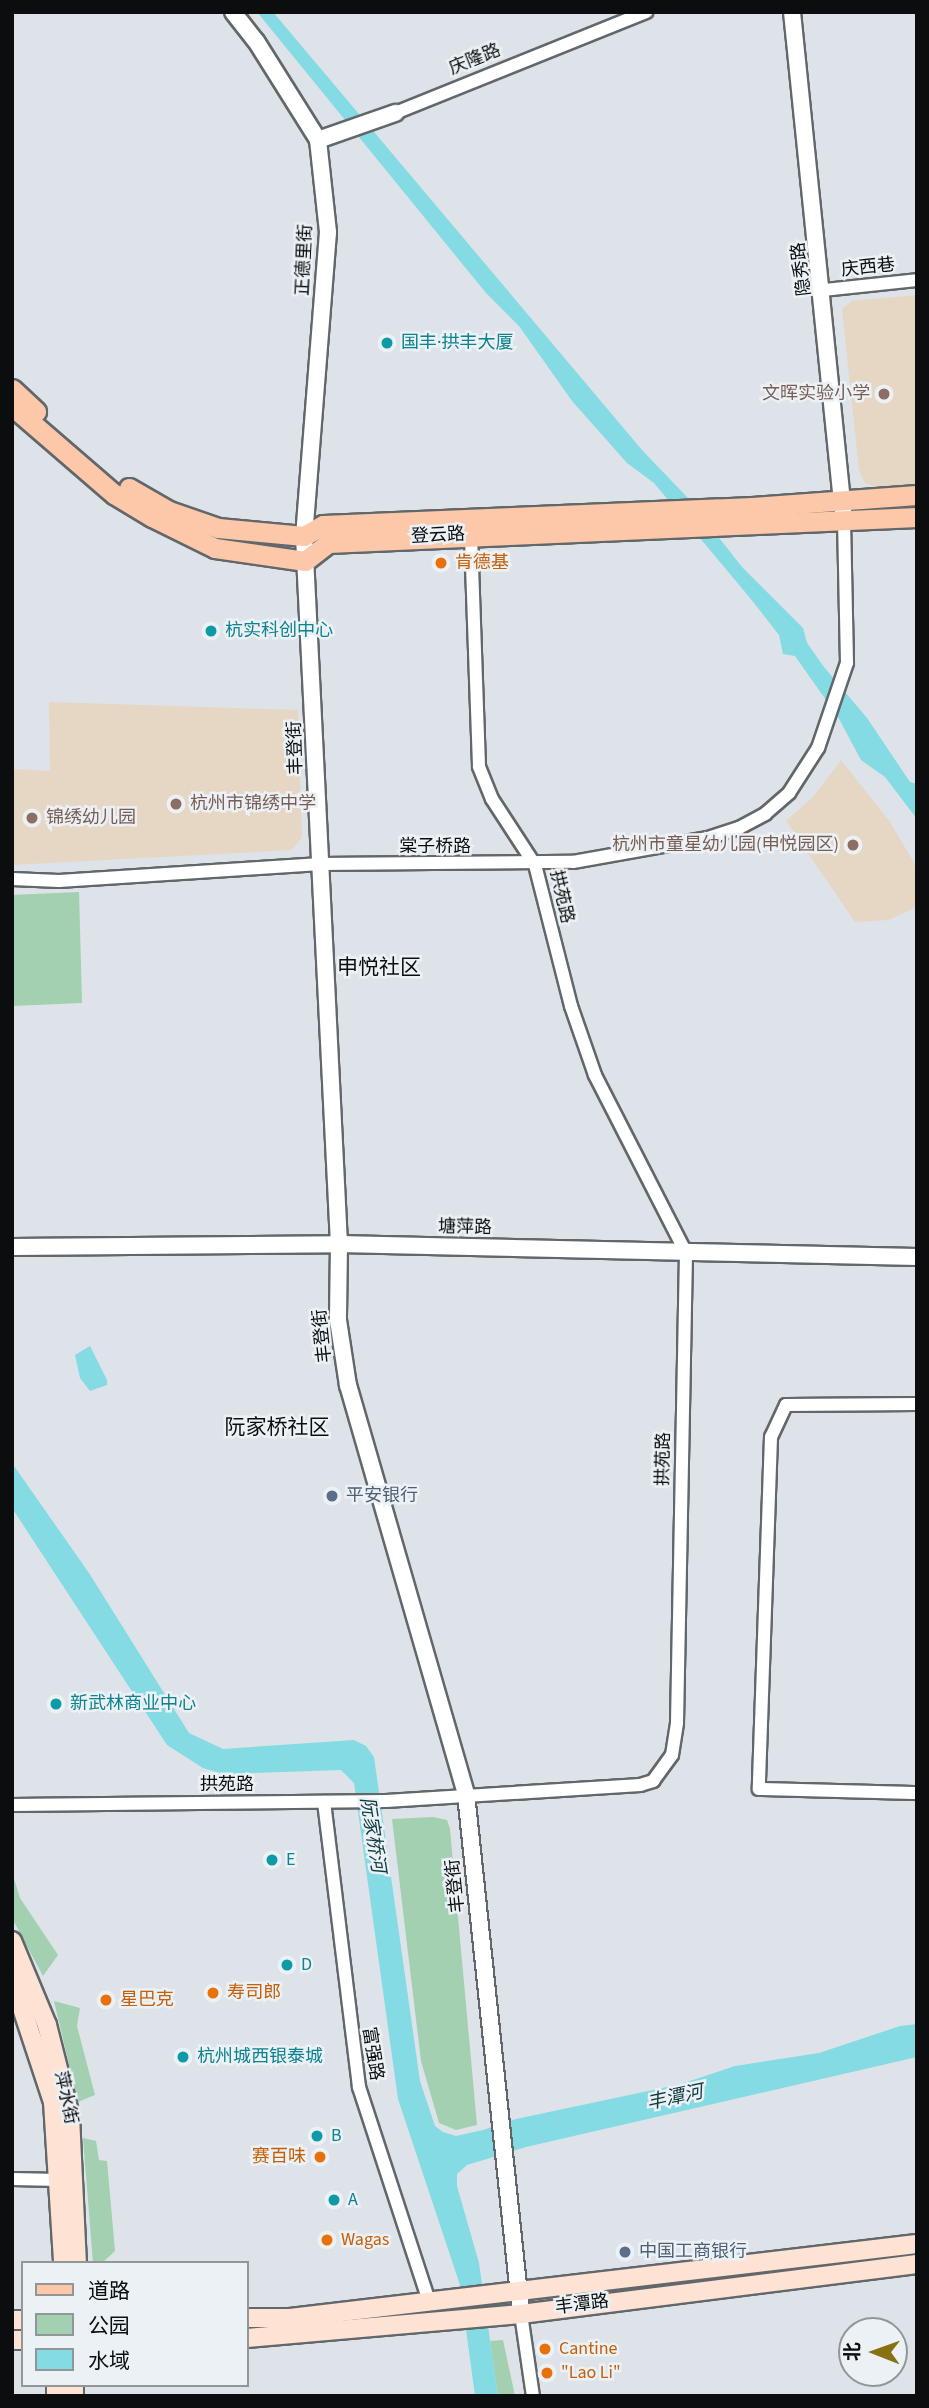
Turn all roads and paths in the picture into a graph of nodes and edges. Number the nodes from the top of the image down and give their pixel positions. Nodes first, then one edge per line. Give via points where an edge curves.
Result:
1 (233, 12) edge
2 (646, 12) edge
3 (792, 12) edge
4 (395, 113) joint
5 (318, 141) junction
6 (917, 280) edge
7 (824, 290) junction
8 (12, 389) edge
9 (14, 411) edge
10 (917, 495) edge
11 (843, 499) junction
12 (917, 517) edge
13 (844, 521) junction
14 (471, 534) junction
15 (304, 536) junction
16 (305, 561) junction
17 (320, 864) junction
18 (535, 865) junction
19 (12, 879) edge
20 (338, 1244) junction
21 (12, 1247) edge
22 (686, 1253) junction
23 (917, 1257) edge
24 (917, 1404) edge
25 (917, 1793) edge
26 (466, 1794) junction
27 (324, 1802) junction
28 (12, 1805) edge
29 (12, 1941) edge
30 (12, 1978) edge
31 (12, 2179) edge
32 (60, 2180) junction
33 (917, 2244) edge
34 (63, 2261) edge
35 (77, 2261) edge
36 (917, 2264) edge
37 (519, 2293) junction
38 (429, 2301) junction
39 (521, 2314) junction
40 (248, 2318) edge
41 (248, 2339) edge
42 (533, 2396) edge

1 - 5 street, 正德里街
2 - 4 street, 庆隆路
3 - 7 street, 隐秀路
4 - 5 street, 庆隆路
5 - 15 street, 正德里街 via 328,232
6 - 7 street, 庆西巷
7 - 11 street, 隐秀路
8 - 15 main road, 登云路 via 107,476 169,511 218,528
9 - 16 main road via 114,494 152,517 215,548
10 - 11 main road, 登云路
11 - 13 street, 隐秀路
11 - 15 main road, 登云路 via 323,525
12 - 13 main road, 登云路
13 - 14 main road, 登云路
13 - 18 street, 棠子桥路 via 847,663 818,748 789,793 739,828 697,841
14 - 16 main road, 登云路 via 328,543
14 - 18 street, 拱苑路 via 479,766 492,799
15 - 16 street, 丰登街
16 - 17 street, 丰登街
17 - 18 street, 棠子桥路
17 - 19 street, 棠子桥路 via 59,881
17 - 20 street, 丰登街
18 - 22 street, 拱苑路 via 571,1006 595,1075
20 - 21 street, 塘萍路
20 - 22 street, 塘萍路
20 - 26 street, 丰登街 via 338,1320 348,1385
22 - 23 street, 塘萍路
22 - 26 street, 拱苑路 via 677,1722 672,1755 665,1770 640,1786
24 - 25 street via 786,1405 771,1437 759,1789
26 - 27 street, 拱苑路
26 - 37 street, 丰登街
27 - 28 street, 拱苑路
27 - 38 street, 富强路 via 359,2087
29 - 35 main road, 萍水街 via 47,2025 70,2116
30 - 32 main road, 萍水街 via 53,2102
31 - 32 street
32 - 34 main road, 萍水街
33 - 37 main road, 丰潭路
36 - 39 main road, 丰潭路
37 - 38 main road, 丰潭路
37 - 39 street
38 - 40 main road, 丰潭路 via 290,2318
39 - 41 main road, 丰潭路
39 - 42 street

